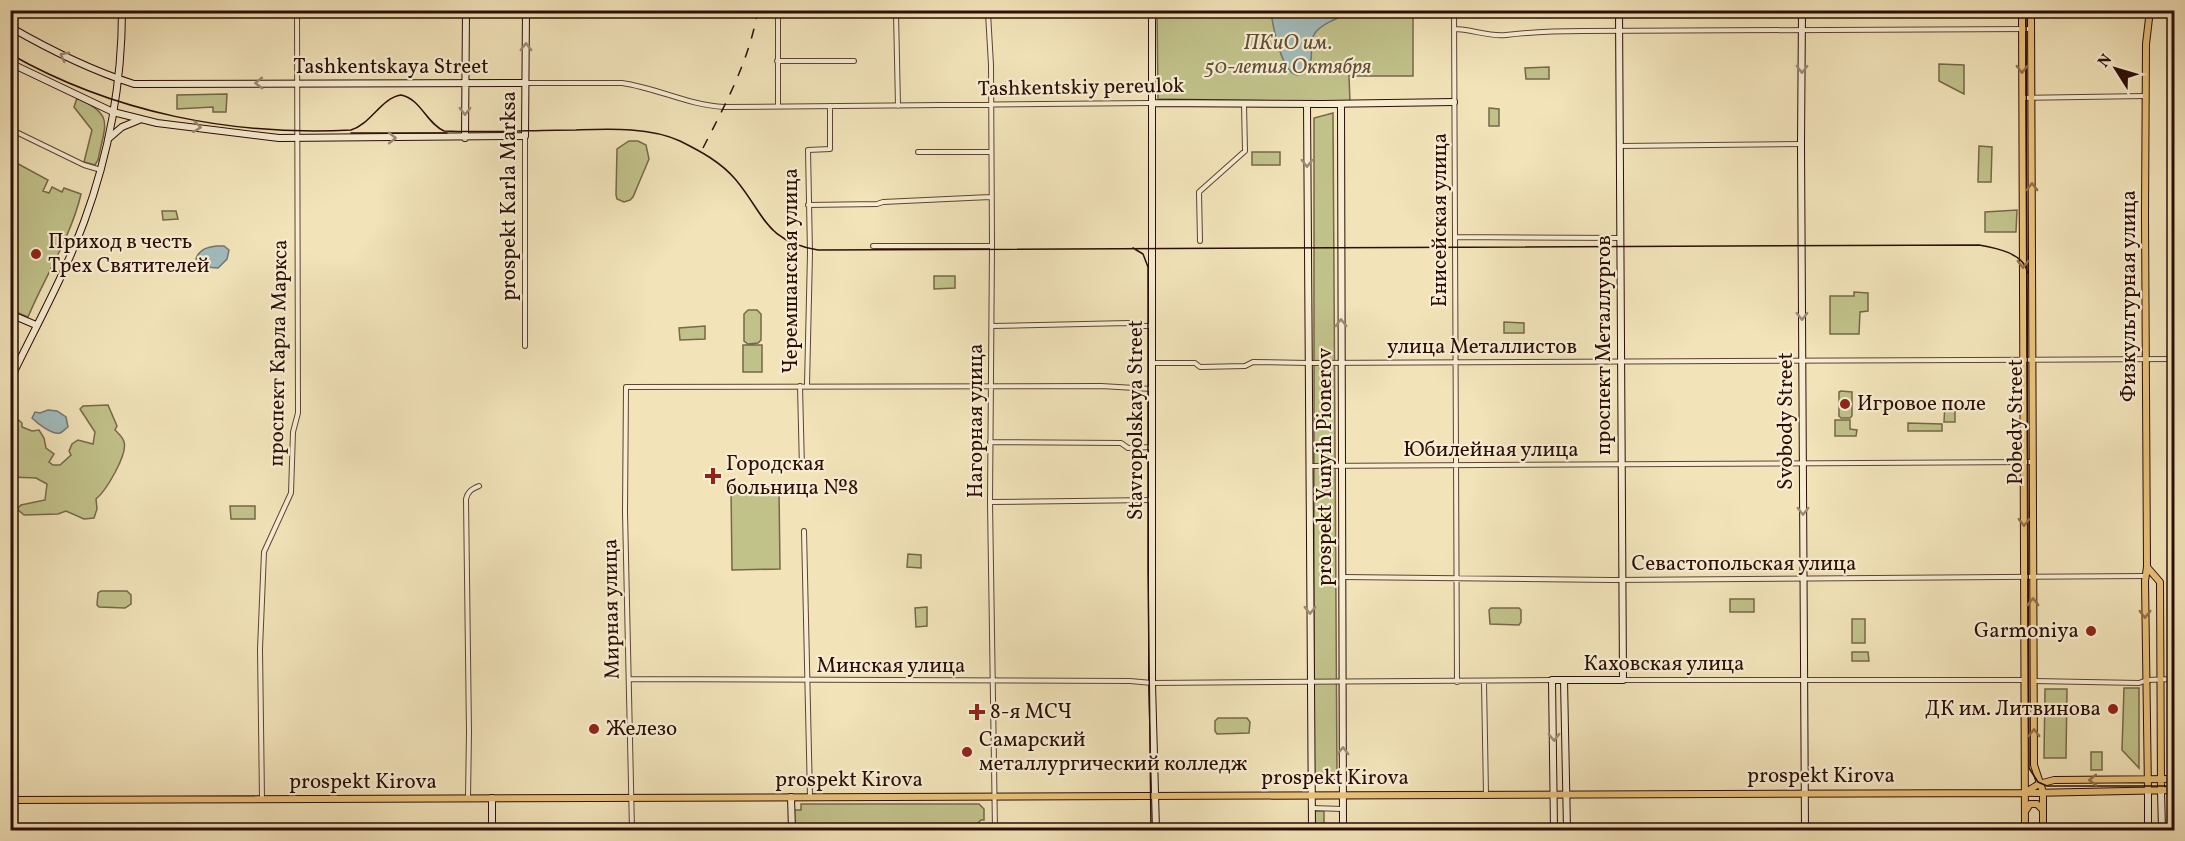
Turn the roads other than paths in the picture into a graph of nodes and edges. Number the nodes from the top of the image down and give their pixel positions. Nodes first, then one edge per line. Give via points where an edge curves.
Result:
1 (122, 10) edge
2 (297, 10) edge
3 (466, 10) edge
4 (526, 10) edge
5 (1454, 10) edge
6 (1619, 10) edge
7 (1802, 10) edge
8 (2022, 10) edge
9 (2031, 10) edge
10 (2150, 10) edge
11 (1153, 12) edge
12 (778, 13) edge
13 (896, 13) junction
14 (988, 13) junction
15 (10, 27) edge
16 (2031, 29) junction
17 (1454, 30) junction
18 (1619, 30) junction
19 (1802, 30) junction
20 (2022, 30) junction
21 (777, 61) junction
22 (854, 61) dead end
23 (10, 63) edge
24 (118, 79) junction
25 (298, 83) junction
26 (525, 83) junction
27 (465, 84) junction
28 (2146, 96) junction
29 (2031, 97) junction
30 (2022, 98) junction
31 (1454, 102) junction
32 (1152, 103) junction
33 (1244, 104) junction
34 (1307, 104) junction
35 (1341, 104) junction
36 (779, 106) junction
37 (830, 106) junction
38 (898, 106) junction
39 (991, 106) junction
40 (113, 112) junction
41 (140, 120) junction
42 (10, 129) edge
43 (525, 136) junction
44 (298, 138) junction
45 (465, 138) junction
46 (108, 139) junction
47 (1801, 144) junction
48 (1620, 146) junction
49 (918, 152) dead end
50 (990, 152) junction
51 (101, 170) junction
52 (990, 198) junction
53 (808, 205) junction
54 (1455, 237) junction
55 (1620, 238) junction
56 (1200, 241) dead end
57 (873, 246) dead end
58 (992, 246) junction
59 (10, 314) edge
60 (36, 325) junction
61 (992, 326) junction
62 (1152, 326) junction
63 (525, 346) dead end
64 (2146, 359) junction
65 (2175, 359) edge
66 (2024, 360) junction
67 (2032, 360) junction
68 (1802, 361) junction
69 (1455, 362) junction
70 (1621, 362) junction
71 (1152, 363) junction
72 (1308, 363) junction
73 (1342, 363) junction
74 (10, 380) edge
75 (807, 385) junction
76 (800, 386) junction
77 (990, 386) junction
78 (1152, 389) junction
79 (990, 442) junction
80 (1152, 447) junction
81 (1803, 462) junction
82 (2024, 462) junction
83 (2033, 462) junction
84 (1342, 465) junction
85 (1456, 465) junction
86 (1622, 465) junction
87 (1309, 466) junction
88 (802, 469) dead end
89 (479, 486) dead end
90 (1152, 500) junction
91 (990, 502) junction
92 (804, 531) dead end
93 (2147, 567) junction
94 (2155, 576) junction
95 (1342, 577) junction
96 (2021, 578) junction
97 (2033, 578) junction
98 (1456, 579) junction
99 (1804, 579) junction
100 (2145, 579) junction
101 (1622, 580) junction
102 (629, 679) junction
103 (1804, 679) junction
104 (2161, 679) junction
105 (2175, 679) edge
106 (1552, 680) junction
107 (1623, 680) junction
108 (2025, 680) junction
109 (2147, 680) junction
110 (807, 681) junction
111 (1564, 681) junction
112 (2033, 681) junction
113 (993, 682) junction
114 (1311, 682) junction
115 (1343, 682) junction
116 (1456, 682) junction
117 (1484, 682) junction
118 (1152, 683) junction
119 (2175, 779) edge
120 (2148, 780) junction
121 (2161, 780) junction
122 (1311, 782) junction
123 (1343, 782) junction
124 (2039, 784) junction
125 (2175, 790) edge
126 (2148, 791) junction
127 (2161, 791) junction
128 (2043, 792) junction
129 (1566, 793) junction
130 (1805, 793) junction
131 (2026, 793) junction
132 (1343, 794) junction
133 (1486, 794) junction
134 (1554, 794) junction
135 (1155, 795) junction
136 (1311, 795) junction
137 (994, 796) junction
138 (791, 797) junction
139 (810, 797) junction
140 (492, 798) junction
141 (632, 798) junction
142 (262, 799) junction
143 (468, 799) junction
144 (10, 800) edge
145 (1312, 808) junction
146 (1343, 809) junction
147 (2042, 810) junction
148 (2025, 811) junction
149 (492, 831) edge
150 (632, 831) edge
151 (792, 831) edge
152 (994, 831) edge
153 (1156, 831) edge
154 (1312, 831) edge
155 (1343, 831) edge
156 (1554, 831) edge
157 (1567, 831) edge
158 (1805, 831) edge
159 (2025, 831) edge
160 (2043, 831) edge
161 (2148, 831) edge
162 (2162, 831) edge

1 - 24 street
2 - 25 street, проспект Карла Маркса
3 - 27 street
26 -> 4 street, prospekt Karla Marksa
5 - 17 street, Енисейская улица
6 - 18 street, проспект Металлургов
7 - 19 street, Svobody Street
8 - 20 main road, Pobedy Street
9 - 16 main road, Pobedy Street
10 - 28 main road, Физкультурная улица
11 - 14 street
11 - 32 street, Stavropolskaya Street
12 - 13 street
12 - 21 street
13 - 14 street
13 - 38 street
14 - 39 street, Нагорная улица
24 -> 15 street, Tashkentskaya Street via 83,66
16 - 20 street
16 - 29 main road, Pobedy Street
17 - 18 street via 1506,35
17 - 31 street, Енисейская улица
18 - 19 street
18 - 48 street, проспект Металлургов
19 - 20 street
19 -> 47 street, Svobody Street
20 -> 30 main road, Pobedy Street
21 - 22 street
21 - 36 street
23 - 40 street
25 -> 24 street, Tashkentskaya Street via 134,84
24 - 40 street
25 - 27 street, Tashkentskaya Street
25 - 44 street, проспект Карла Маркса
26 - 27 street, Tashkentskaya Street
26 - 36 street, Tashkentskaya Street via 622,83 710,106
26 - 43 street, prospekt Karla Marksa
27 -> 45 street
28 - 29 street
28 - 64 main road, Физкультурная улица
29 - 30 street
67 -> 29 main road, Pobedy Street
30 -> 66 main road, Pobedy Street
31 - 35 street, Tashkentskiy pereulok
31 - 54 street, Енисейская улица
32 - 33 street, Tashkentskiy pereulok
32 - 39 street, Tashkentskiy pereulok
32 - 62 street, Stavropolskaya Street
33 - 34 street, Tashkentskiy pereulok
33 - 56 street via 1245,151 1199,192
34 - 35 street, Tashkentskiy pereulok
34 -> 72 street, prospekt Yunyih Pionerov
73 -> 35 street, prospekt Yunyih Pionerov
36 - 37 street, Tashkentskiy pereulok
37 - 38 street, Tashkentskiy pereulok
37 - 53 street, Черемшанская улица via 830,149 808,150
38 - 39 street, Tashkentskiy pereulok
39 - 50 street, Нагорная улица
40 - 41 street
40 - 46 street
41 -> 44 street via 271,138
41 - 46 street via 122,127
42 - 51 street
43 - 45 street
43 - 63 street, prospekt Karla Marksa
44 -> 45 street
44 - 142 street, проспект Карла Маркса via 298,413 293,432 291,493 264,552 260,664
46 - 51 street
47 - 48 street
47 -> 68 street, Svobody Street
48 - 55 street, проспект Металлургов
49 - 50 street
50 - 52 street, Нагорная улица
51 - 60 street via 83,224
52 - 53 street
52 - 58 street, Нагорная улица
53 - 75 street, Черемшанская улица
54 - 55 street
54 - 69 street, Енисейская улица
55 - 70 street, проспект Металлургов
57 - 58 street
58 - 61 street, Нагорная улица
59 - 60 street
60 - 74 street
61 - 62 street
61 - 77 street, Нагорная улица
62 - 71 street, Stavropolskaya Street
64 - 65 street, улица Металлистов
64 - 67 street, улица Металлистов
64 - 93 main road, Физкультурная улица
66 - 67 street, улица Металлистов
66 - 68 street, улица Металлистов
66 - 82 main road, Pobedy Street
67 - 83 main road, Pobedy Street
68 - 70 street, улица Металлистов
68 - 81 street, Svobody Street
69 - 70 street, улица Металлистов
69 - 73 street, улица Металлистов
69 - 85 street, Енисейская улица
70 - 86 street, проспект Металлургов
71 - 72 street, улица Металлистов via 1195,363 1200,367 1245,366 1253,362
71 - 78 street, Stavropolskaya Street
72 - 73 street, улица Металлистов
72 - 87 street, prospekt Yunyih Pionerov
73 - 84 street, prospekt Yunyih Pionerov
75 - 76 street
75 - 77 street
76 - 88 street, Черемшанская улица
76 - 102 street, Мирная улица via 626,387
77 - 78 street
77 - 79 street, Нагорная улица
78 - 80 street, Stavropolskaya Street
79 - 80 street via 1121,443 1128,448
79 - 91 street, Нагорная улица
80 - 90 street, Stavropolskaya Street
81 - 82 street, Юбилейная улица
81 - 86 street, Юбилейная улица
81 -> 99 street, Svobody Street
82 - 83 street, Юбилейная улица
82 -> 96 main road, Pobedy Street
83 - 97 main road, Pobedy Street
84 - 85 street, Юбилейная улица
84 - 87 street, Юбилейная улица
84 - 95 street, prospekt Yunyih Pionerov
85 - 86 street, Юбилейная улица
85 - 98 street, Енисейская улица
86 - 101 street, проспект Металлургов
87 -> 114 street, prospekt Yunyih Pionerov
89 - 143 street via 471,489 466,499
90 - 91 street
90 - 118 street, Stavropolskaya Street
91 - 113 street, Нагорная улица
92 - 110 street
93 - 94 main road
93 - 100 main road, Физкультурная улица
94 - 100 main road
94 - 104 main road via 2160,582
95 - 98 street, Севастопольская улица
95 - 115 street, prospekt Yunyih Pionerov
96 - 97 street, Севастопольская улица
96 - 99 street, Севастопольская улица
96 - 108 main road, Pobedy Street
97 - 100 street, Севастопольская улица
112 -> 97 main road, Pobedy Street
98 - 101 street, Севастопольская улица
98 - 116 street, Енисейская улица
99 - 101 street, Севастопольская улица
99 - 103 street, Svobody Street
100 -> 109 main road, Физкультурная улица
101 - 107 street, проспект Металлургов
102 - 110 street, Минская улица
102 - 141 street, Мирная улица
103 - 107 street, Каховская улица
103 - 108 street, Каховская улица
103 - 130 street, Svobody Street
104 - 105 street, Каховская улица
104 - 109 street, Каховская улица
104 - 121 main road
106 - 111 street, Каховская улица
106 - 117 street, Каховская улица
106 -> 134 street
107 - 111 street, Каховская улица
108 - 112 main road, Каховская улица
108 - 131 main road, Pobedy Street
109 - 112 street, Каховская улица
109 - 120 main road, Физкультурная улица
110 - 113 street, Минская улица
110 - 139 street
111 - 129 street
124 -> 112 main road, Pobedy Street via 2034,765
113 - 118 street, Минская улица
113 - 137 street, Нагорная улица
114 - 115 street, Каховская улица
114 - 118 street, Каховская улица
114 - 122 street, prospekt Yunyih Pionerov
115 - 116 street, Каховская улица
123 -> 115 street, prospekt Yunyih Pionerov
116 - 117 street, Каховская улица
117 - 133 street
118 - 135 street, Stavropolskaya Street
119 - 121 main road
120 - 121 main road
120 -> 124 main road via 2054,780
120 - 126 main road, Физкультурная улица
121 - 127 main road
122 - 123 street
122 - 136 street, prospekt Yunyih Pionerov
123 - 132 street, prospekt Yunyih Pionerov
124 - 128 main road, Pobedy Street
124 - 131 main road
125 - 127 main road, prospekt Kirova
126 - 127 main road, prospekt Kirova
126 - 128 main road, prospekt Kirova
126 - 161 street, Физкультурная улица
127 - 162 street
128 - 131 main road, prospekt Kirova
128 - 147 main road, Pobedy Street
129 - 130 main road, prospekt Kirova
129 - 134 main road, prospekt Kirova
129 - 157 street
130 - 131 main road, prospekt Kirova
130 - 158 street, Svobody Street
131 - 148 main road, Pobedy Street
132 - 133 main road, prospekt Kirova
132 - 136 main road, prospekt Kirova
132 - 146 street, prospekt Yunyih Pionerov
133 - 134 main road, prospekt Kirova
134 - 156 street
135 - 136 main road, prospekt Kirova
135 - 137 main road, prospekt Kirova
135 - 153 street, Stavropolskaya Street
136 - 145 street, prospekt Yunyih Pionerov
137 - 139 main road, prospekt Kirova
137 - 152 street, Нагорная улица
138 - 139 main road, prospekt Kirova
138 - 141 main road, prospekt Kirova
138 - 151 street
140 - 141 main road, prospekt Kirova
140 - 143 main road, prospekt Kirova
140 - 149 street
141 - 150 street, Мирная улица
142 - 143 main road, prospekt Kirova
142 - 144 main road, prospekt Kirova
145 - 146 street
145 - 154 street, prospekt Yunyih Pionerov
146 - 155 street, prospekt Yunyih Pionerov
147 - 148 main road via 2040,805 2030,804
147 - 160 main road, Pobedy Street
148 - 159 main road, Pobedy Street

